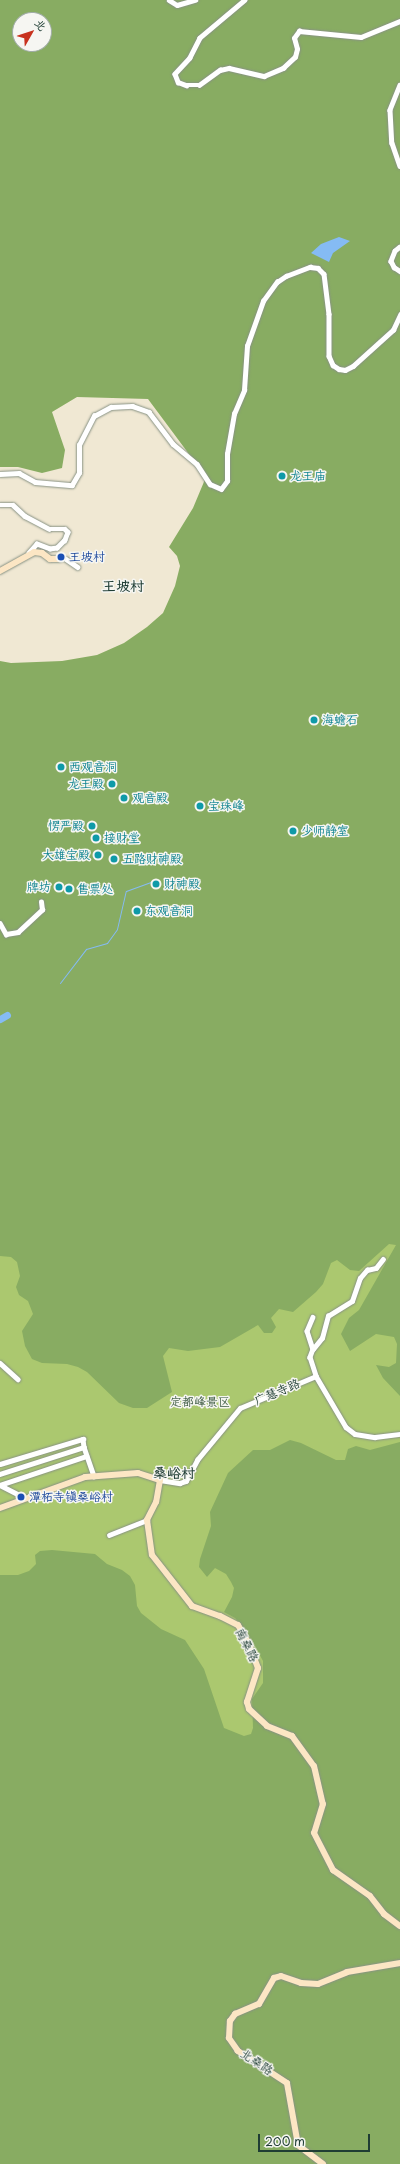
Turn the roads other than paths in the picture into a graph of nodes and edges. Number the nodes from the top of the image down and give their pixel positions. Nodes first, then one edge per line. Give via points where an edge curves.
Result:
1 (169, 0) edge
2 (195, 0) edge
3 (244, 0) edge
4 (400, 21) edge
5 (400, 85) edge
6 (400, 166) edge
7 (400, 247) edge
8 (400, 271) edge
9 (400, 315) edge
10 (0, 474) edge
11 (0, 505) edge
12 (28, 553) junction
13 (60, 559) joint
14 (78, 566) dead end
15 (0, 571) edge
16 (41, 902) dead end
17 (0, 922) edge
18 (383, 1259) dead end
19 (313, 1317) dead end
20 (313, 1350) junction
21 (0, 1363) edge
22 (316, 1376) junction
23 (18, 1379) dead end
24 (400, 1434) edge
25 (84, 1447) junction
26 (86, 1456) junction
27 (0, 1464) edge
28 (0, 1474) edge
29 (94, 1476) junction
30 (160, 1480) junction
31 (0, 1485) edge
32 (25, 1498) junction
33 (0, 1508) edge
34 (146, 1520) junction
35 (109, 1535) dead end
36 (400, 1926) edge
37 (400, 1963) edge
38 (323, 2164) edge

1 - 2 street via 177,5
3 - 4 street via 200,38 190,58 176,74 178,82 200,85 220,70 229,68 242,69 258,76 267,75 283,68 295,58 297,52 294,38 299,31 361,37
5 - 6 street via 390,110 392,143
7 - 8 street via 395,251 391,261
9 - 10 street via 393,330 370,348 353,366 345,370 339,369 333,365 329,356 329,314 324,274 318,268 310,267 277,282 263,302 246,346 244,390 234,414 227,454 227,481 221,489 210,484 198,464 173,444 149,412 132,406 111,407 94,416 79,445 79,474 72,485 35,482 19,473
11 - 12 street via 13,505 25,516 49,529 65,529 68,532 65,540 57,548 50,549 37,544
12 - 13 street via 39,552 50,559
12 - 15 street
13 - 14 street via 66,559
16 - 17 street via 42,910 18,932 6,934
18 - 20 street via 376,1268 367,1270 360,1278 352,1301 328,1316 322,1338
19 - 20 street via 307,1331
20 - 22 street via 310,1357
21 - 23 street
22 - 24 street via 346,1427 355,1434 374,1437
22 - 30 street, 广慧寺路 via 240,1408 197,1460 186,1481 180,1483
25 - 26 street
25 - 27 street via 83,1439
25 - 28 street
26 - 29 street
26 - 31 street
29 - 30 street via 138,1473
29 - 32 street
30 - 34 street via 156,1502
31 - 32 street
32 - 33 street
34 - 35 street
34 - 36 street, 南桑路 via 152,1555 186,1600 200,1611 220,1616 238,1625 248,1642 258,1668 247,1702 249,1709 267,1726 292,1736 311,1761 318,1777 323,1804 314,1833 333,1870 370,1896 384,1914
37 - 38 street, 北桑路 via 347,1972 318,1984 301,1983 281,1976 274,1978 259,2004 235,2014 230,2021 229,2038 238,2050 287,2083 298,2145

